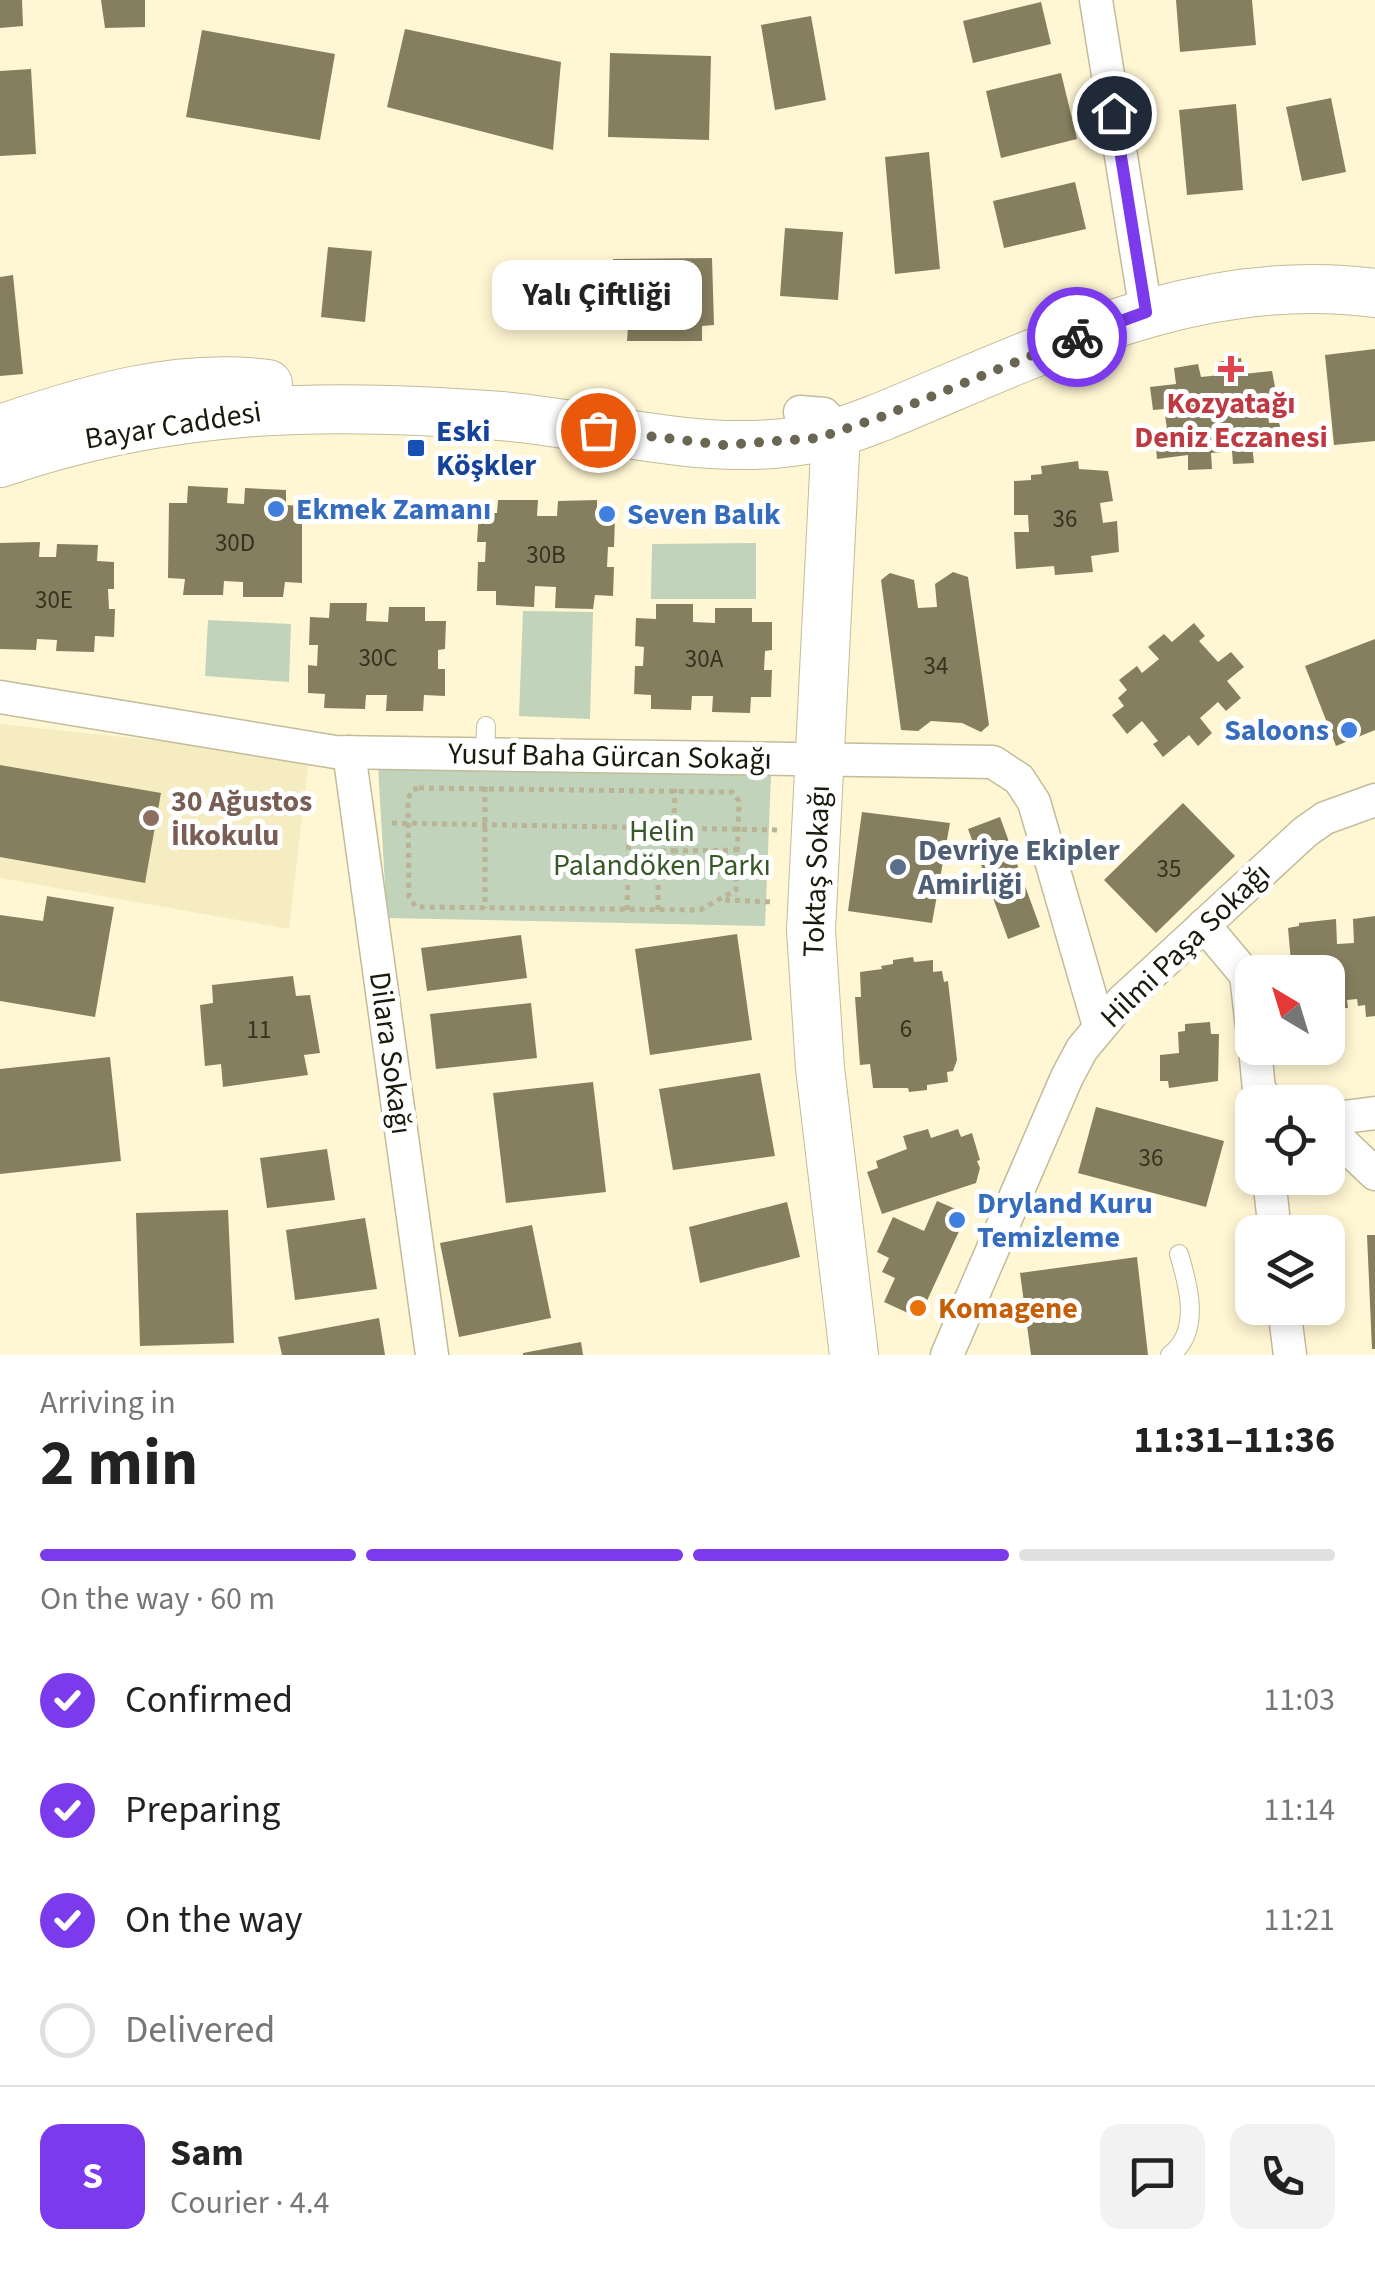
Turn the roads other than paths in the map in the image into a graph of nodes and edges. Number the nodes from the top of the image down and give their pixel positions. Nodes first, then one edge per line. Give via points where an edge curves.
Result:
1 (1096, 0) edge
2 (1375, 265) edge
3 (1375, 294) edge
4 (1145, 300) junction
5 (410, 410) junction
6 (818, 422) junction
7 (561, 423) junction
8 (0, 429) edge
9 (0, 463) edge
10 (0, 697) edge
11 (349, 752) junction
12 (819, 759) junction
13 (1375, 800) edge
14 (1204, 924) junction
15 (1235, 961) edge
16 (1099, 1026) junction
17 (1375, 1113) edge
18 (1345, 1117) edge
19 (1345, 1145) edge
20 (1375, 1174) edge
21 (1179, 1254) dead end
22 (1286, 1325) edge
23 (432, 1355) edge
24 (854, 1355) edge
25 (947, 1355) edge
26 (1170, 1355) edge
27 (1290, 1355) edge

1 - 4 street
2 - 4 main road, Bayar Caddesi via 1261,268
3 - 4 main road, Bayar Caddesi via 1287,289
4 - 6 main road, Bayar Caddesi via 840,402
5 - 7 main road, Bayar Caddesi
5 - 8 main road, Bayar Caddesi via 263,383 198,381 86,402
5 - 9 main road, Bayar Caddesi via 212,413 90,436
6 - 7 main road, Bayar Caddesi
6 - 7 main road, Bayar Caddesi via 802,440 722,455
6 - 12 main road, Toktaş Sokağı
10 - 11 street, Yusuf Baha Gürcan Sokağı via 139,710 292,746
11 - 12 street, Yusuf Baha Gürcan Sokağı via 485,740 678,756
11 - 23 street, Dilara Sokağı
12 - 16 street, Yusuf Baha Gürcan Sokağı via 993,762 1019,779 1038,812
12 - 24 main road, Toktaş Sokağı via 812,904 820,1068
13 - 14 street, Hilmi Paşa Sokağı via 1305,832
14 - 15 street
14 - 16 street, Hilmi Paşa Sokağı
16 - 25 street, Hilmi Paşa Sokağı via 1066,1077
17 - 18 street
19 - 20 street
21 - 26 lane via 1192,1325
22 - 27 street

